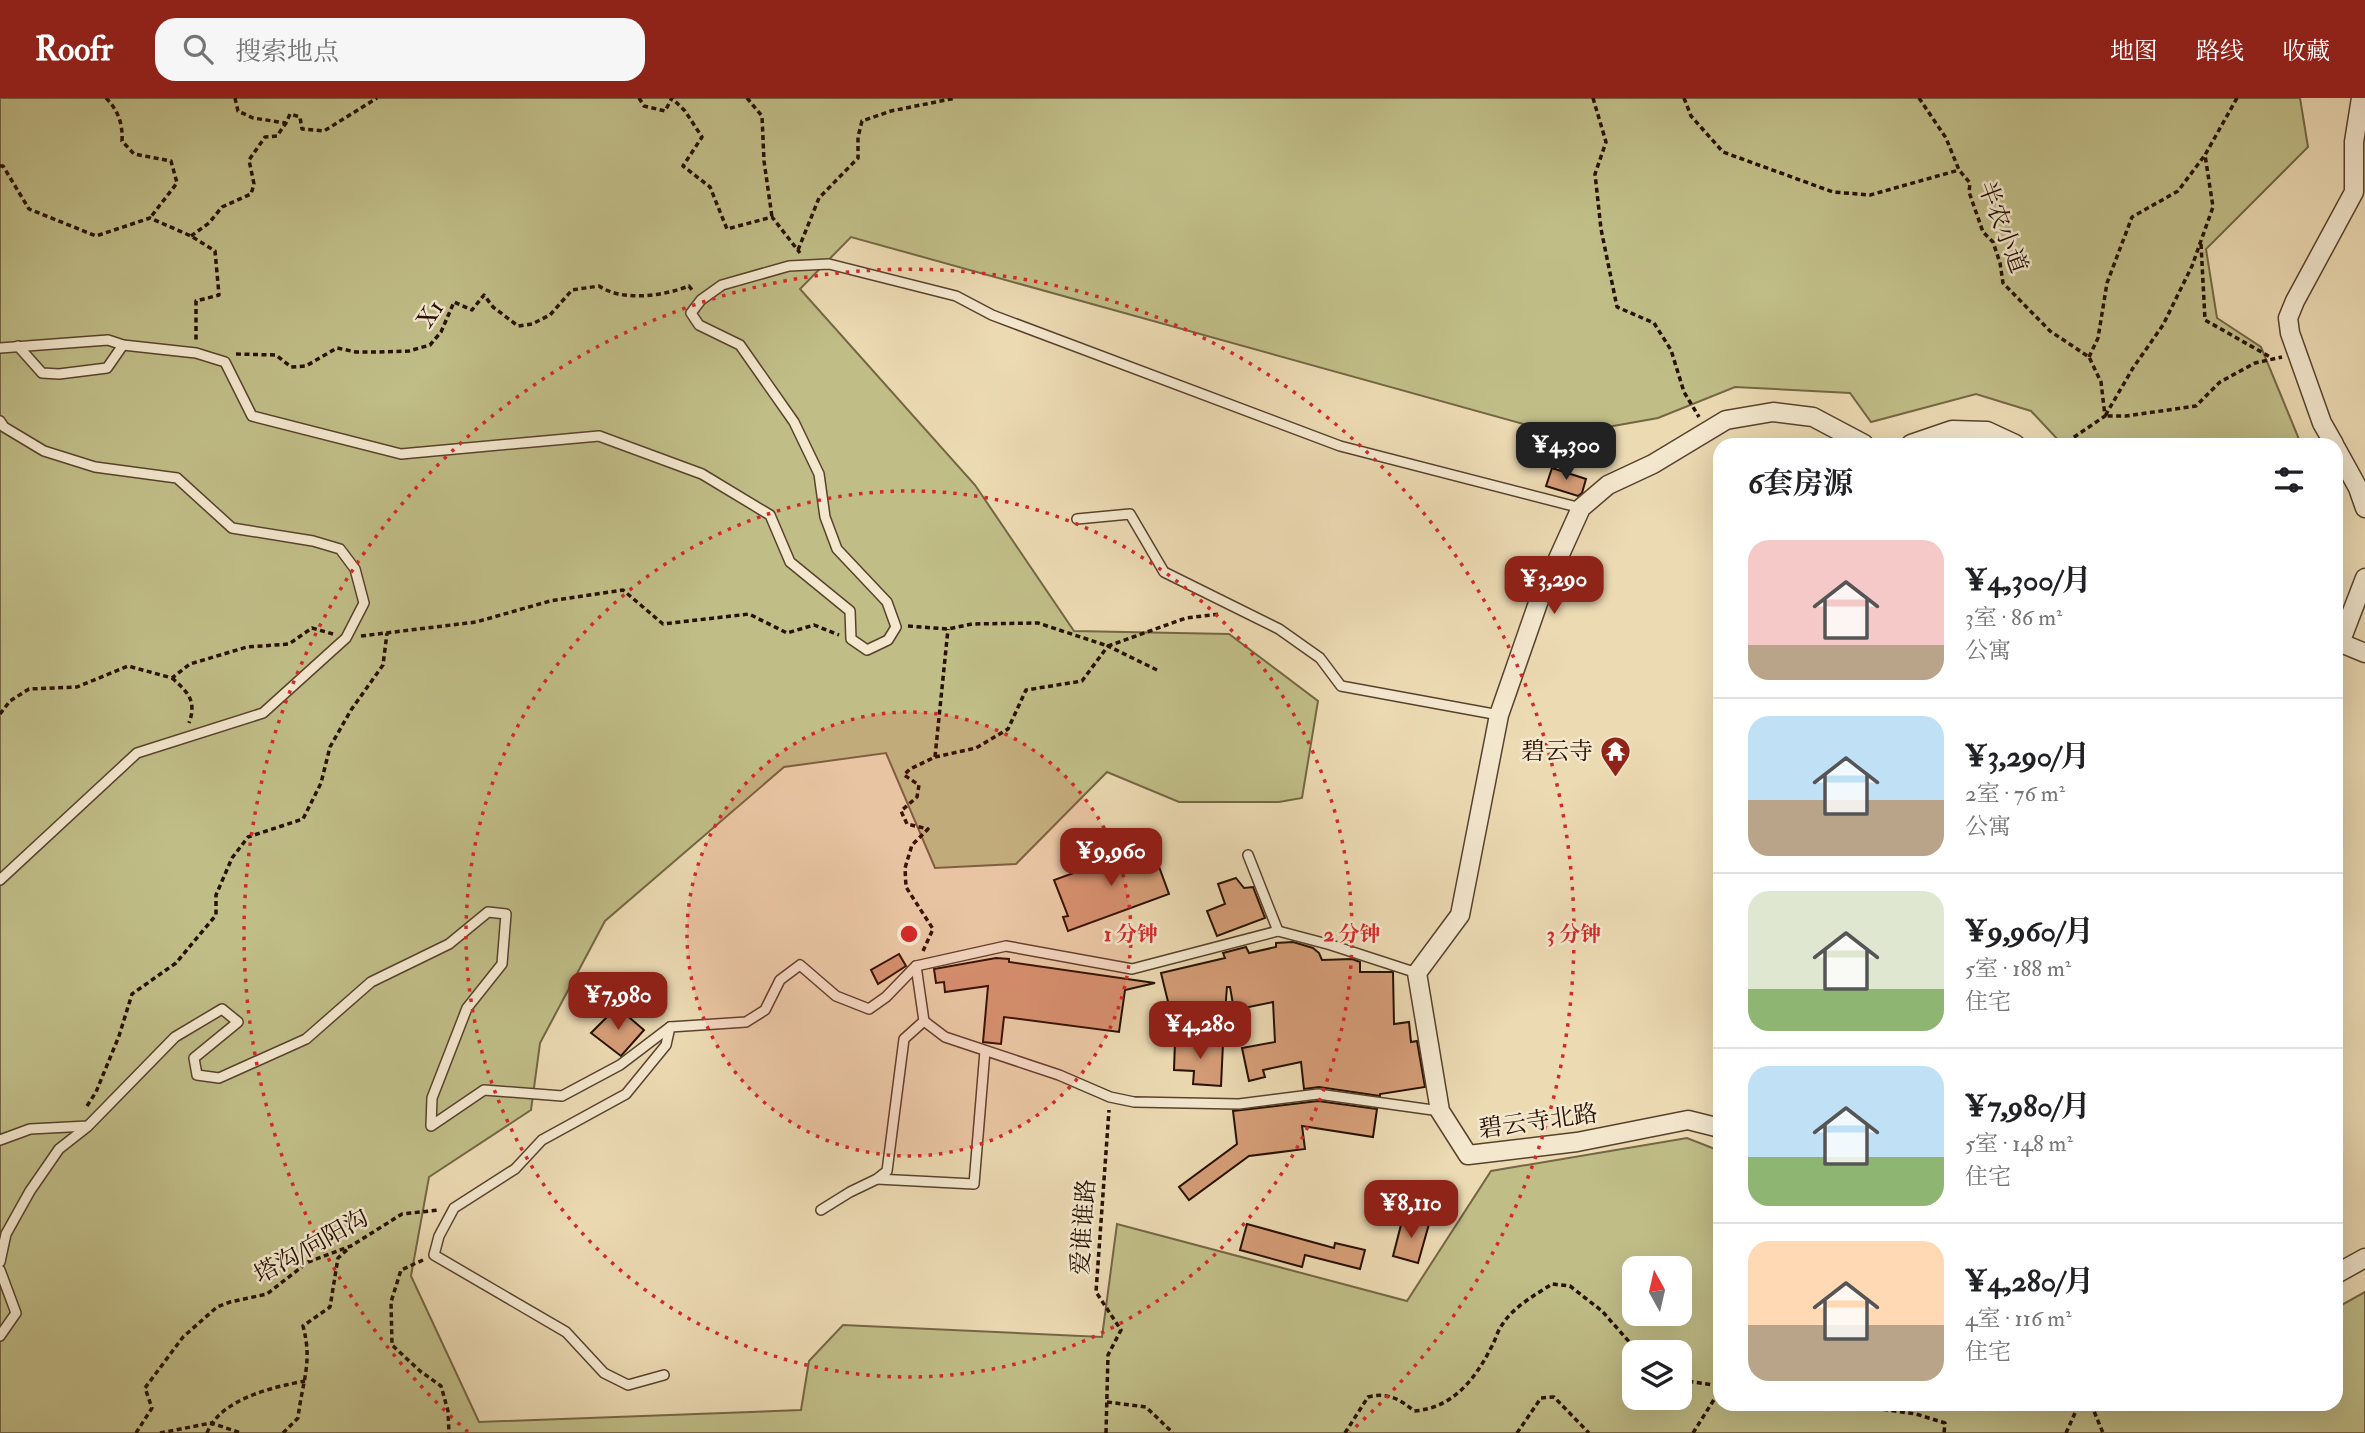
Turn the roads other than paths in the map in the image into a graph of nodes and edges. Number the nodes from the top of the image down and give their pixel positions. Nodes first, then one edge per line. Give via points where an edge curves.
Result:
1 (2361, 98) edge
2 (123, 345) junction
3 (18, 346) junction
4 (0, 348) edge
5 (0, 421) edge
6 (1853, 438) edge
7 (1929, 438) edge
8 (2002, 438) edge
9 (2330, 438) edge
10 (2343, 461) edge
11 (1581, 508) junction
12 (2365, 508) edge
13 (1077, 519) dead end
14 (2365, 578) edge
15 (2343, 630) edge
16 (2343, 644) edge
17 (2365, 653) edge
18 (1499, 715) junction
19 (1248, 855) dead end
20 (0, 880) edge
21 (1278, 931) junction
22 (916, 966) junction
23 (1417, 973) junction
24 (925, 1021) junction
25 (670, 1027) junction
26 (985, 1051) junction
27 (1440, 1111) junction
28 (88, 1126) junction
29 (1713, 1126) edge
30 (0, 1140) edge
31 (877, 1179) junction
32 (821, 1210) dead end
33 (2365, 1258) edge
34 (0, 1262) edge
35 (0, 1270) edge
36 (2343, 1270) edge
37 (0, 1336) edge
38 (664, 1375) dead end

1 - 9 street via 2354,142 2354,192 2288,318
2 - 3 lane via 108,340
2 - 3 lane via 107,368 59,374 42,373
2 - 11 lane via 196,353 225,362 252,416 401,454 599,436 702,474 770,515 790,562 850,611 851,639 867,649 888,640 896,627 887,602 838,549 825,517 819,474 794,422 740,345 699,326 691,313 722,285 789,266 829,264 956,296 992,315 1340,446
3 - 4 lane
5 - 20 lane via 44,451 95,467 177,478 232,527 340,549 355,569 364,603 346,638 263,713 137,753
6 - 11 street via 1813,417 1773,412 1726,420 1608,485
7 - 8 street via 1952,430 1987,431
10 - 12 street
11 - 18 street via 1538,603
13 - 18 lane via 1130,514 1164,572 1279,629 1320,658 1341,686
14 - 15 street
16 - 17 street
18 - 23 street via 1460,915
19 - 21 lane
21 - 22 lane via 1132,969 1006,946
21 - 23 lane
22 - 24 lane
22 - 25 lane via 869,1009 836,996 800,965 780,980 765,1010 747,1022
23 - 27 street, 碧云寺北路
24 - 26 lane via 945,1037
24 - 31 lane via 904,1039 887,1171
25 - 28 lane via 620,1065 562,1096 484,1090 431,1126 432,1098 467,1008 502,964 506,914 488,912 449,944 371,982 306,1039 219,1078 197,1075 194,1058 238,1022 222,1009 175,1037
25 - 38 lane via 666,1045 626,1094 542,1140 515,1170 454,1208 434,1255 566,1332 604,1373 628,1385
26 - 27 lane via 1134,1102 1239,1104 1318,1094
26 - 31 lane via 974,1184
27 - 29 street, 碧云寺北路 via 1468,1155 1577,1142 1688,1120
28 - 30 lane via 30,1129
28 - 34 lane via 59,1149 30,1191 6,1234
31 - 32 lane
33 - 36 street
35 - 37 lane via 16,1313

